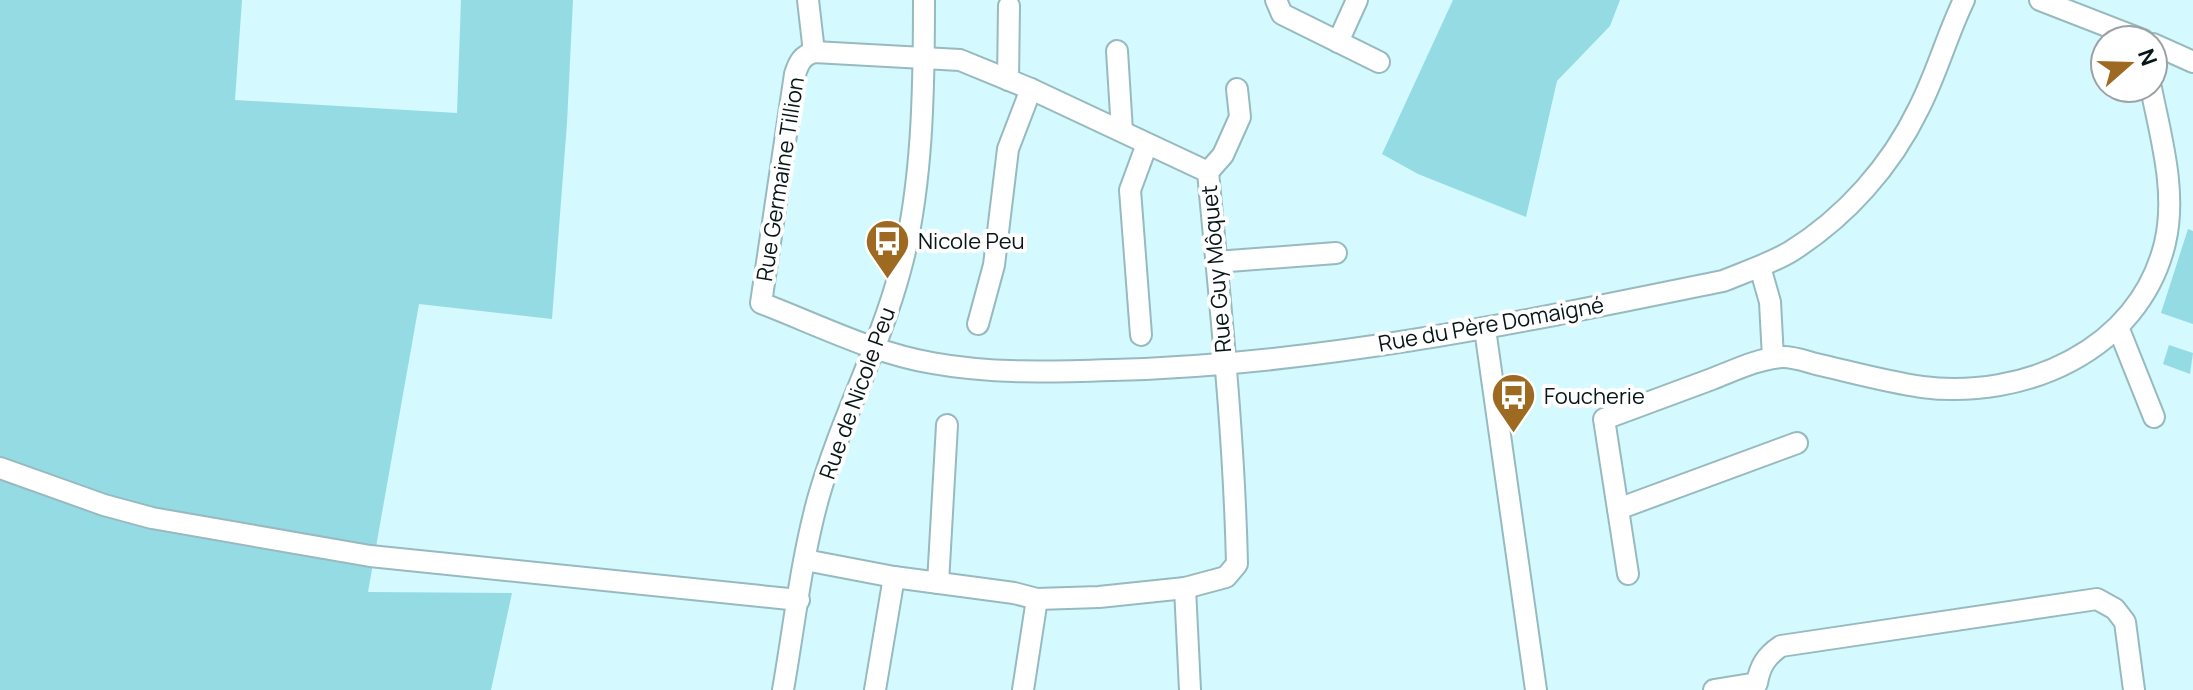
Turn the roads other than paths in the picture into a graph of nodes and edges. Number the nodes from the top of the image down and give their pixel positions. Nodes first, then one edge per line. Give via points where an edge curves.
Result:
1 (808, 0) edge
2 (924, 0) edge
3 (1276, 0) edge
4 (1357, 0) edge
5 (1964, 0) edge
6 (2040, 0) edge
7 (1009, 6) dead end
8 (2102, 24) edge
9 (1338, 42) junction
10 (1117, 51) dead end
11 (2169, 51) edge
12 (814, 52) junction
13 (924, 57) junction
14 (1379, 62) dead end
15 (2193, 62) edge
16 (1008, 80) junction
17 (1031, 89) junction
18 (1237, 89) dead end
19 (2154, 104) edge
20 (1122, 131) junction
21 (1147, 144) junction
22 (1208, 172) junction
23 (1336, 253) dead end
24 (1216, 262) junction
25 (1760, 267) junction
26 (978, 324) dead end
27 (2118, 327) junction
28 (1485, 329) junction
29 (1141, 335) dead end
30 (875, 348) junction
31 (1773, 358) junction
32 (1224, 366) junction
33 (2154, 417) dead end
34 (947, 425) dead end
35 (1797, 443) dead end
36 (0, 468) edge
37 (1618, 509) junction
38 (805, 560) junction
39 (1628, 574) dead end
40 (894, 577) junction
41 (938, 583) junction
42 (1185, 588) junction
43 (1037, 599) junction
44 (799, 600) junction
45 (1758, 687) edge
46 (783, 690) edge
47 (875, 690) edge
48 (1023, 690) edge
49 (1190, 690) edge
50 (1536, 690) edge
51 (1714, 690) edge
52 (2134, 690) edge

1 - 12 street
2 - 13 street, Rue de Nicole Peu
3 - 9 street via 1282,14
4 - 9 street
5 - 25 street, Rue du Père Domaigné via 1921,106 1890,158 1835,219
6 - 8 street
7 - 16 street
9 - 14 street
10 - 20 street
11 - 15 street
12 - 13 street, Rue Germaine Tillion
12 - 30 street, Rue Germaine Tillion via 798,63 795,74 761,303
13 - 16 street, Rue Guy Môquet via 960,60
13 - 30 street, Rue de Nicole Peu via 914,208 901,270
16 - 17 street, Rue Guy Môquet
17 - 20 street, Rue Guy Môquet
17 - 26 street via 1008,149 994,265
18 - 22 street, Rue Guy Môquet via 1240,117 1223,155
19 - 27 street via 2167,167 2165,244 2152,276
20 - 21 street, Rue Guy Môquet
21 - 22 street, Rue Guy Môquet
21 - 29 street via 1130,190
22 - 24 street, Rue Guy Môquet
23 - 24 street
24 - 32 street, Rue Guy Môquet
25 - 28 street, Rue du Père Domaigné via 1723,281
25 - 31 street via 1770,302
27 - 31 street via 2057,370 2009,385 1962,390
27 - 33 street
28 - 32 street, Rue du Père Domaigné
28 - 50 street
30 - 32 street, Rue du Père Domaigné via 930,363 1011,372
30 - 38 street, Rue de Nicole Peu via 818,500
31 - 37 street via 1604,419
32 - 42 street, Rue Guy Môquet via 1237,564 1226,577
34 - 41 street
35 - 37 street
36 - 44 street via 152,518 370,556
37 - 39 street
38 - 40 street, Rue Guy Môquet
38 - 44 street, Rue de Nicole Peu
40 - 41 street, Rue Guy Môquet
40 - 47 street
41 - 43 street, Rue Guy Môquet
42 - 43 street, Rue Guy Môquet
42 - 49 street
43 - 48 street
44 - 46 street, Rue de Nicole Peu
45 - 51 street
45 - 52 street via 1760,669 1781,646 2097,599 2125,622

